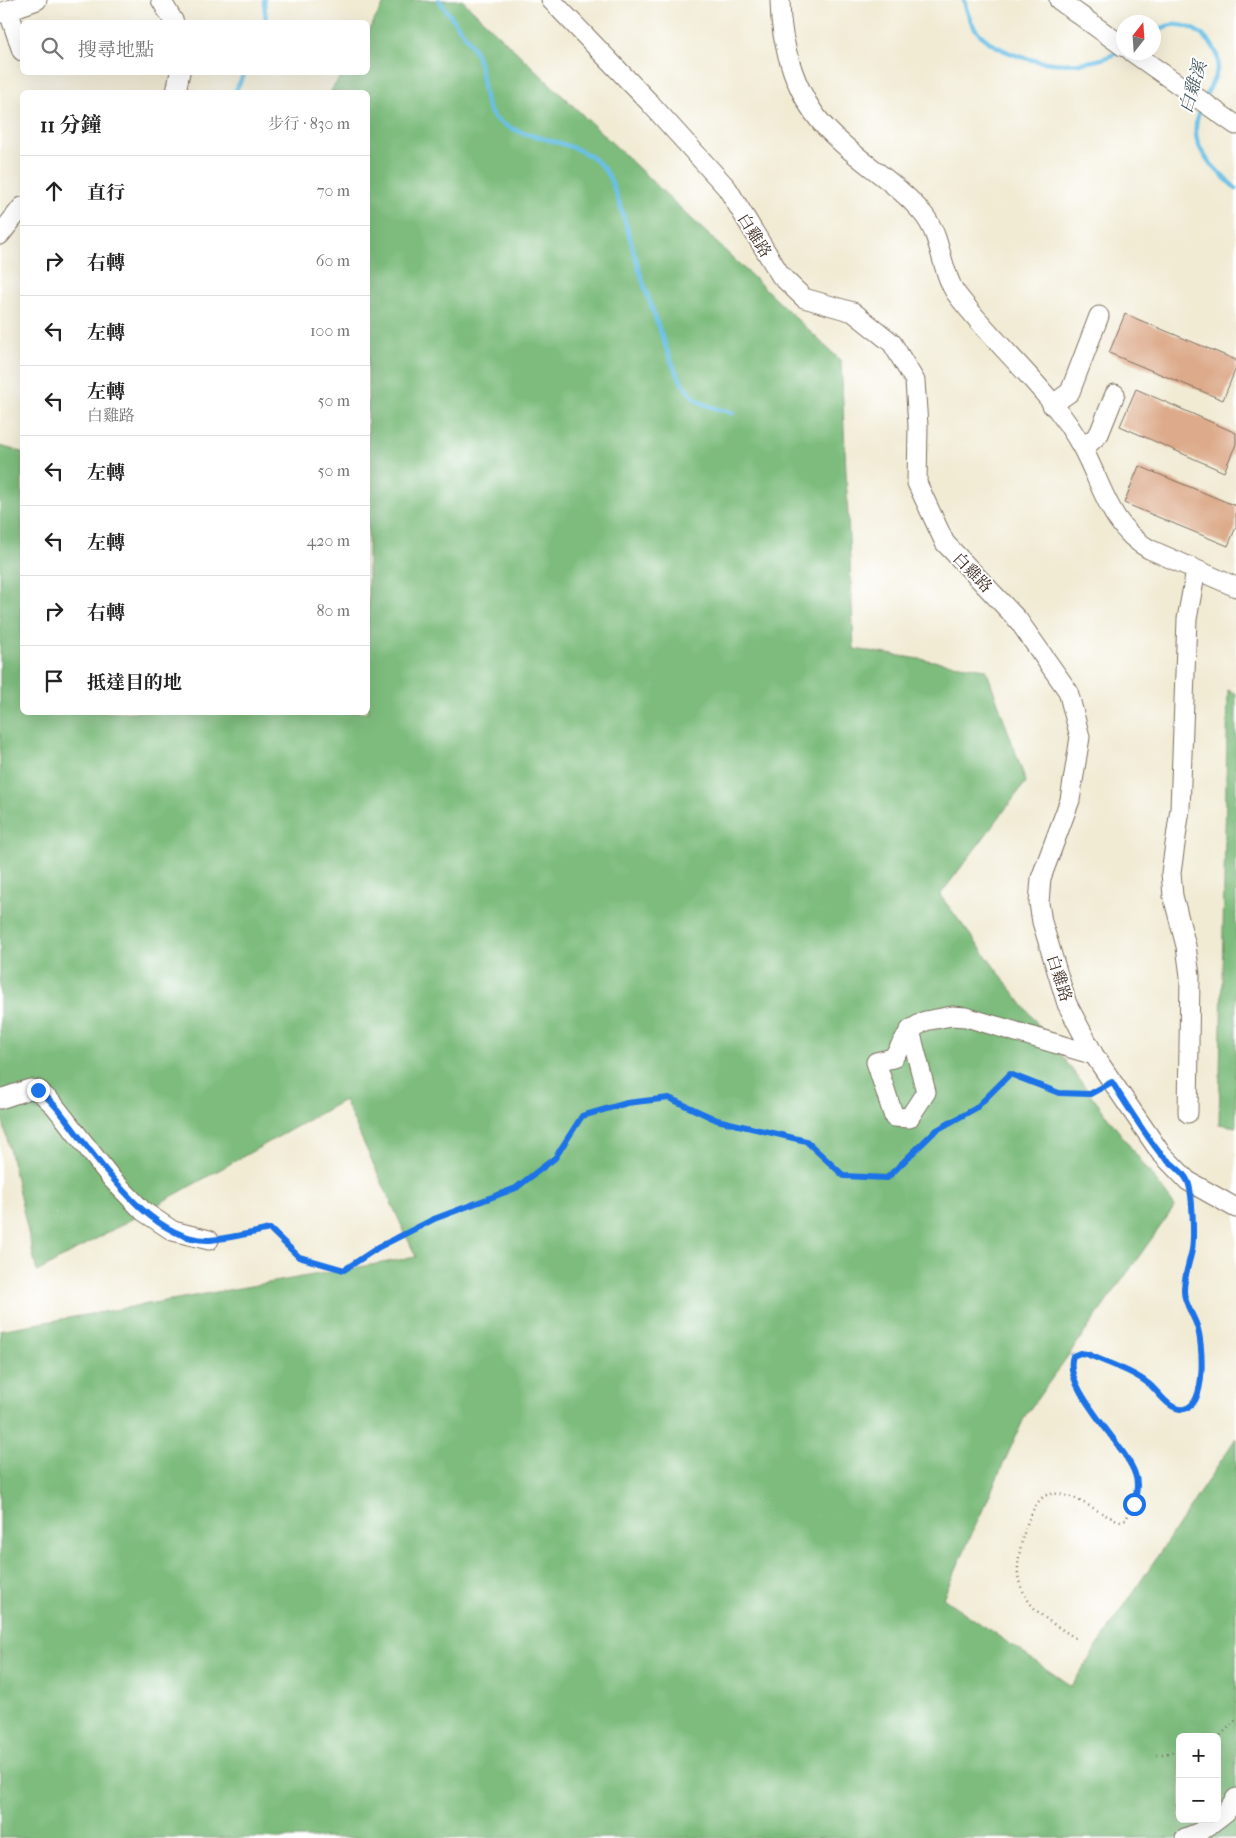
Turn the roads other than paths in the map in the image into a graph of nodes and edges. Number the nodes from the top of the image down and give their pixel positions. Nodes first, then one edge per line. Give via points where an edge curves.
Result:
1 (38, 0) edge
2 (161, 0) edge
3 (550, 0) edge
4 (780, 0) edge
5 (1059, 0) edge
6 (4, 11) edge
7 (173, 20) edge
8 (1116, 42) edge
9 (20, 47) edge
10 (1143, 60) edge
11 (179, 75) edge
12 (176, 90) edge
13 (1232, 122) edge
14 (20, 209) edge
15 (0, 234) edge
16 (1099, 316) dead end
17 (1115, 394) dead end
18 (1052, 405) junction
19 (1082, 449) junction
20 (1196, 570) junction
21 (1236, 587) edge
22 (910, 1030) dead end
23 (1094, 1055) junction
24 (0, 1099) edge
25 (1188, 1113) dead end
26 (1236, 1208) edge
27 (209, 1240) road end
28 (1236, 1798) edge
29 (1221, 1816) edge
30 (1212, 1823) edge
31 (1185, 1838) edge

1 - 6 street
2 - 7 street
3 - 23 street, 白雞路 via 649,102 726,188 781,276 804,298 853,312 892,343 915,381 917,483 945,543 1018,620 1068,691 1080,737 1070,800 1041,878 1039,902 1042,922 1068,1004
4 - 18 street via 787,52 804,97 817,117 925,216 935,234 946,279 954,292
5 - 8 street
6 - 9 street
10 - 13 street
11 - 12 street
14 - 15 street
16 - 18 street via 1070,392
17 - 19 street via 1099,434
18 - 19 street
19 - 20 street via 1118,524 1149,549
20 - 21 street
20 - 25 street via 1187,618 1180,809 1171,873 1190,976
22 - 23 street via 937,1017 966,1018
23 - 26 street, 白雞路 via 1160,1152 1188,1181
24 - 27 street via 30,1089 38,1090 50,1100 112,1179 143,1211 173,1231
28 - 29 street
30 - 31 street

